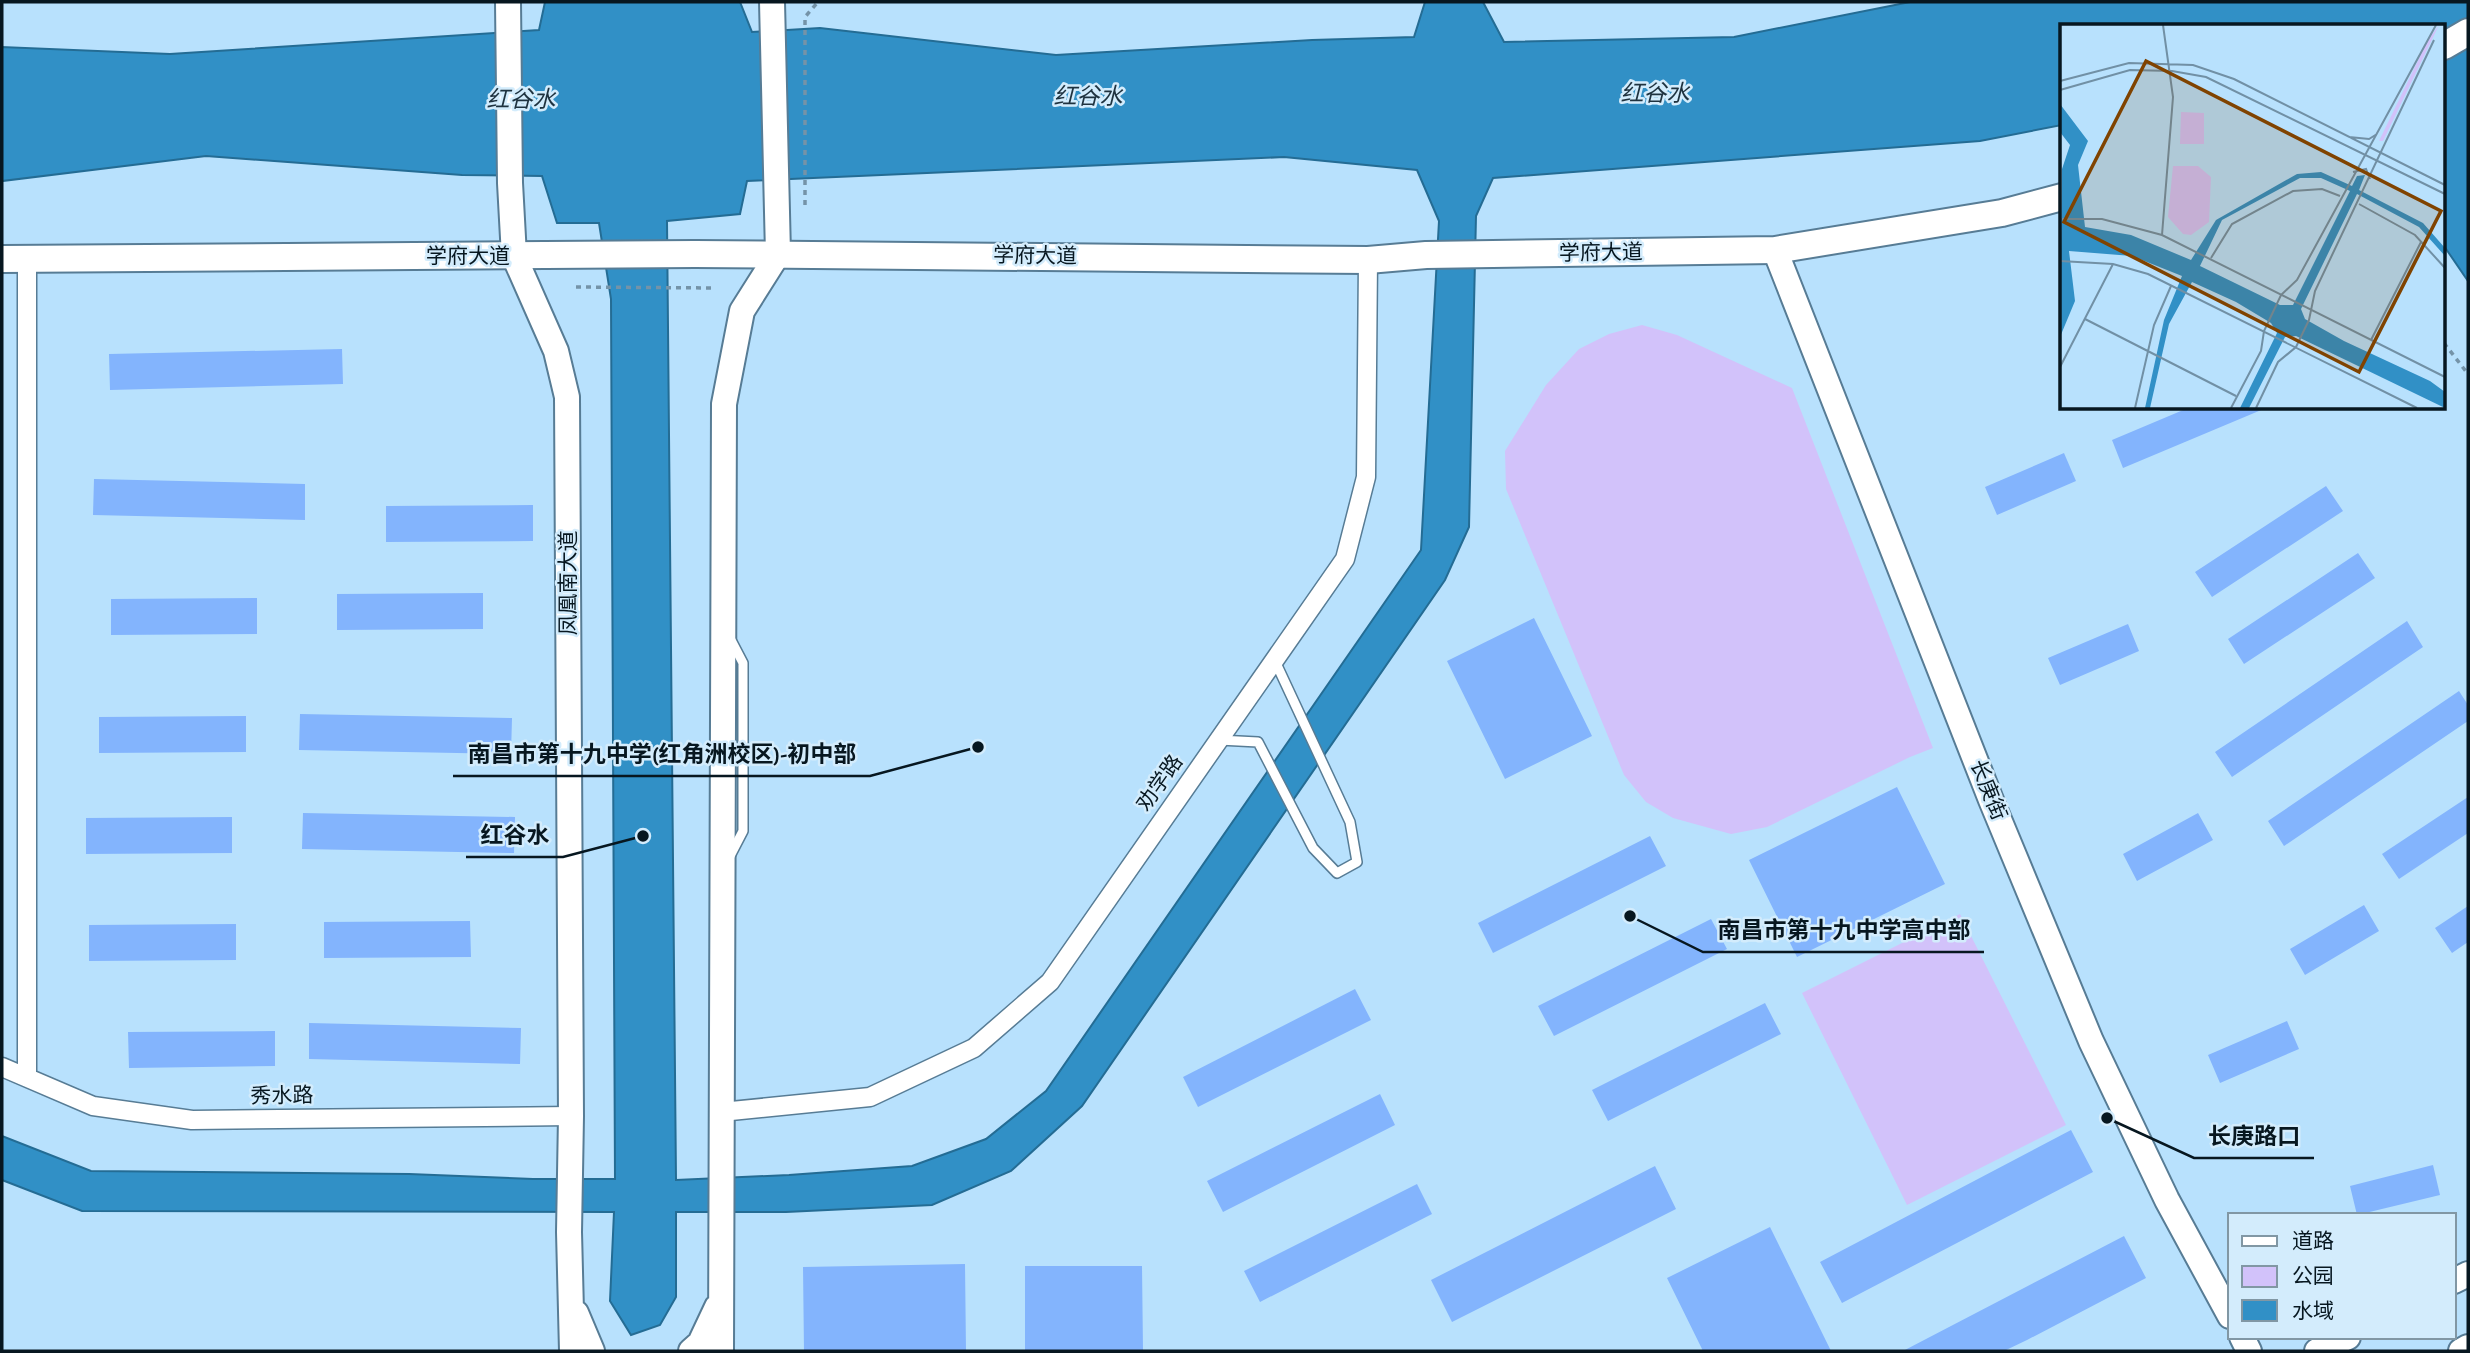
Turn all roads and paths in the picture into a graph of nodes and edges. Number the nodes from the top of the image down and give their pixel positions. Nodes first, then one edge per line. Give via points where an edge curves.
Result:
1 (818, 2) edge
2 (509, 9) edge
3 (773, 10) edge
4 (2468, 32) edge
5 (2446, 45) edge
6 (2060, 198) edge
7 (805, 205) dead end
8 (1775, 250) junction
9 (778, 254) junction
10 (514, 256) junction
11 (14, 259) edge
12 (1368, 260) junction
13 (576, 287) dead end
14 (714, 288) dead end
15 (2446, 346) edge
16 (2468, 374) edge
17 (1278, 667) junction
18 (1218, 740) junction
19 (2, 1067) edge
20 (27, 1077) junction
21 (721, 1112) junction
22 (570, 1116) junction
23 (721, 1299) junction
24 (571, 1302) junction
25 (2228, 1312) edge
26 (2344, 1339) edge
27 (2468, 1347) edge
28 (572, 1351) edge
29 (592, 1351) edge
30 (691, 1351) edge
31 (721, 1351) edge
32 (732, 1351) edge
33 (2317, 1351) edge
34 (2461, 1351) edge

1 - 7 path via 805,17
2 - 10 main road, 凤凰南大道
3 - 9 main road
4 - 5 main road
6 - 8 main road, 学府大道 via 2002,213
8 - 12 main road, 学府大道 via 1426,255
8 - 25 main road, 长庚街 via 2091,1041
9 - 10 main road, 学府大道
9 - 12 main road, 学府大道
9 - 21 main road via 742,312 724,404
10 - 11 main road, 学府大道
10 - 22 main road, 凤凰南大道 via 556,351 567,397
11 - 20 street
12 - 17 street, 劝学路 via 1366,477 1345,559
13 - 14 path
15 - 16 path
17 - 18 street, 劝学路
17 - 18 lane via 1350,822 1357,862 1337,873 1313,848 1258,742
18 - 21 street, 劝学路 via 1050,982 974,1048 870,1097
19 - 20 street, 秀水路
20 - 22 street, 秀水路 via 93,1106 192,1120
21 - 23 main road
22 - 24 main road, 凤凰南大道
23 - 30 main road via 700,1343
23 - 31 main road
23 - 32 main road
24 - 28 main road
24 - 29 main road
26 - 33 main road
27 - 34 main road

